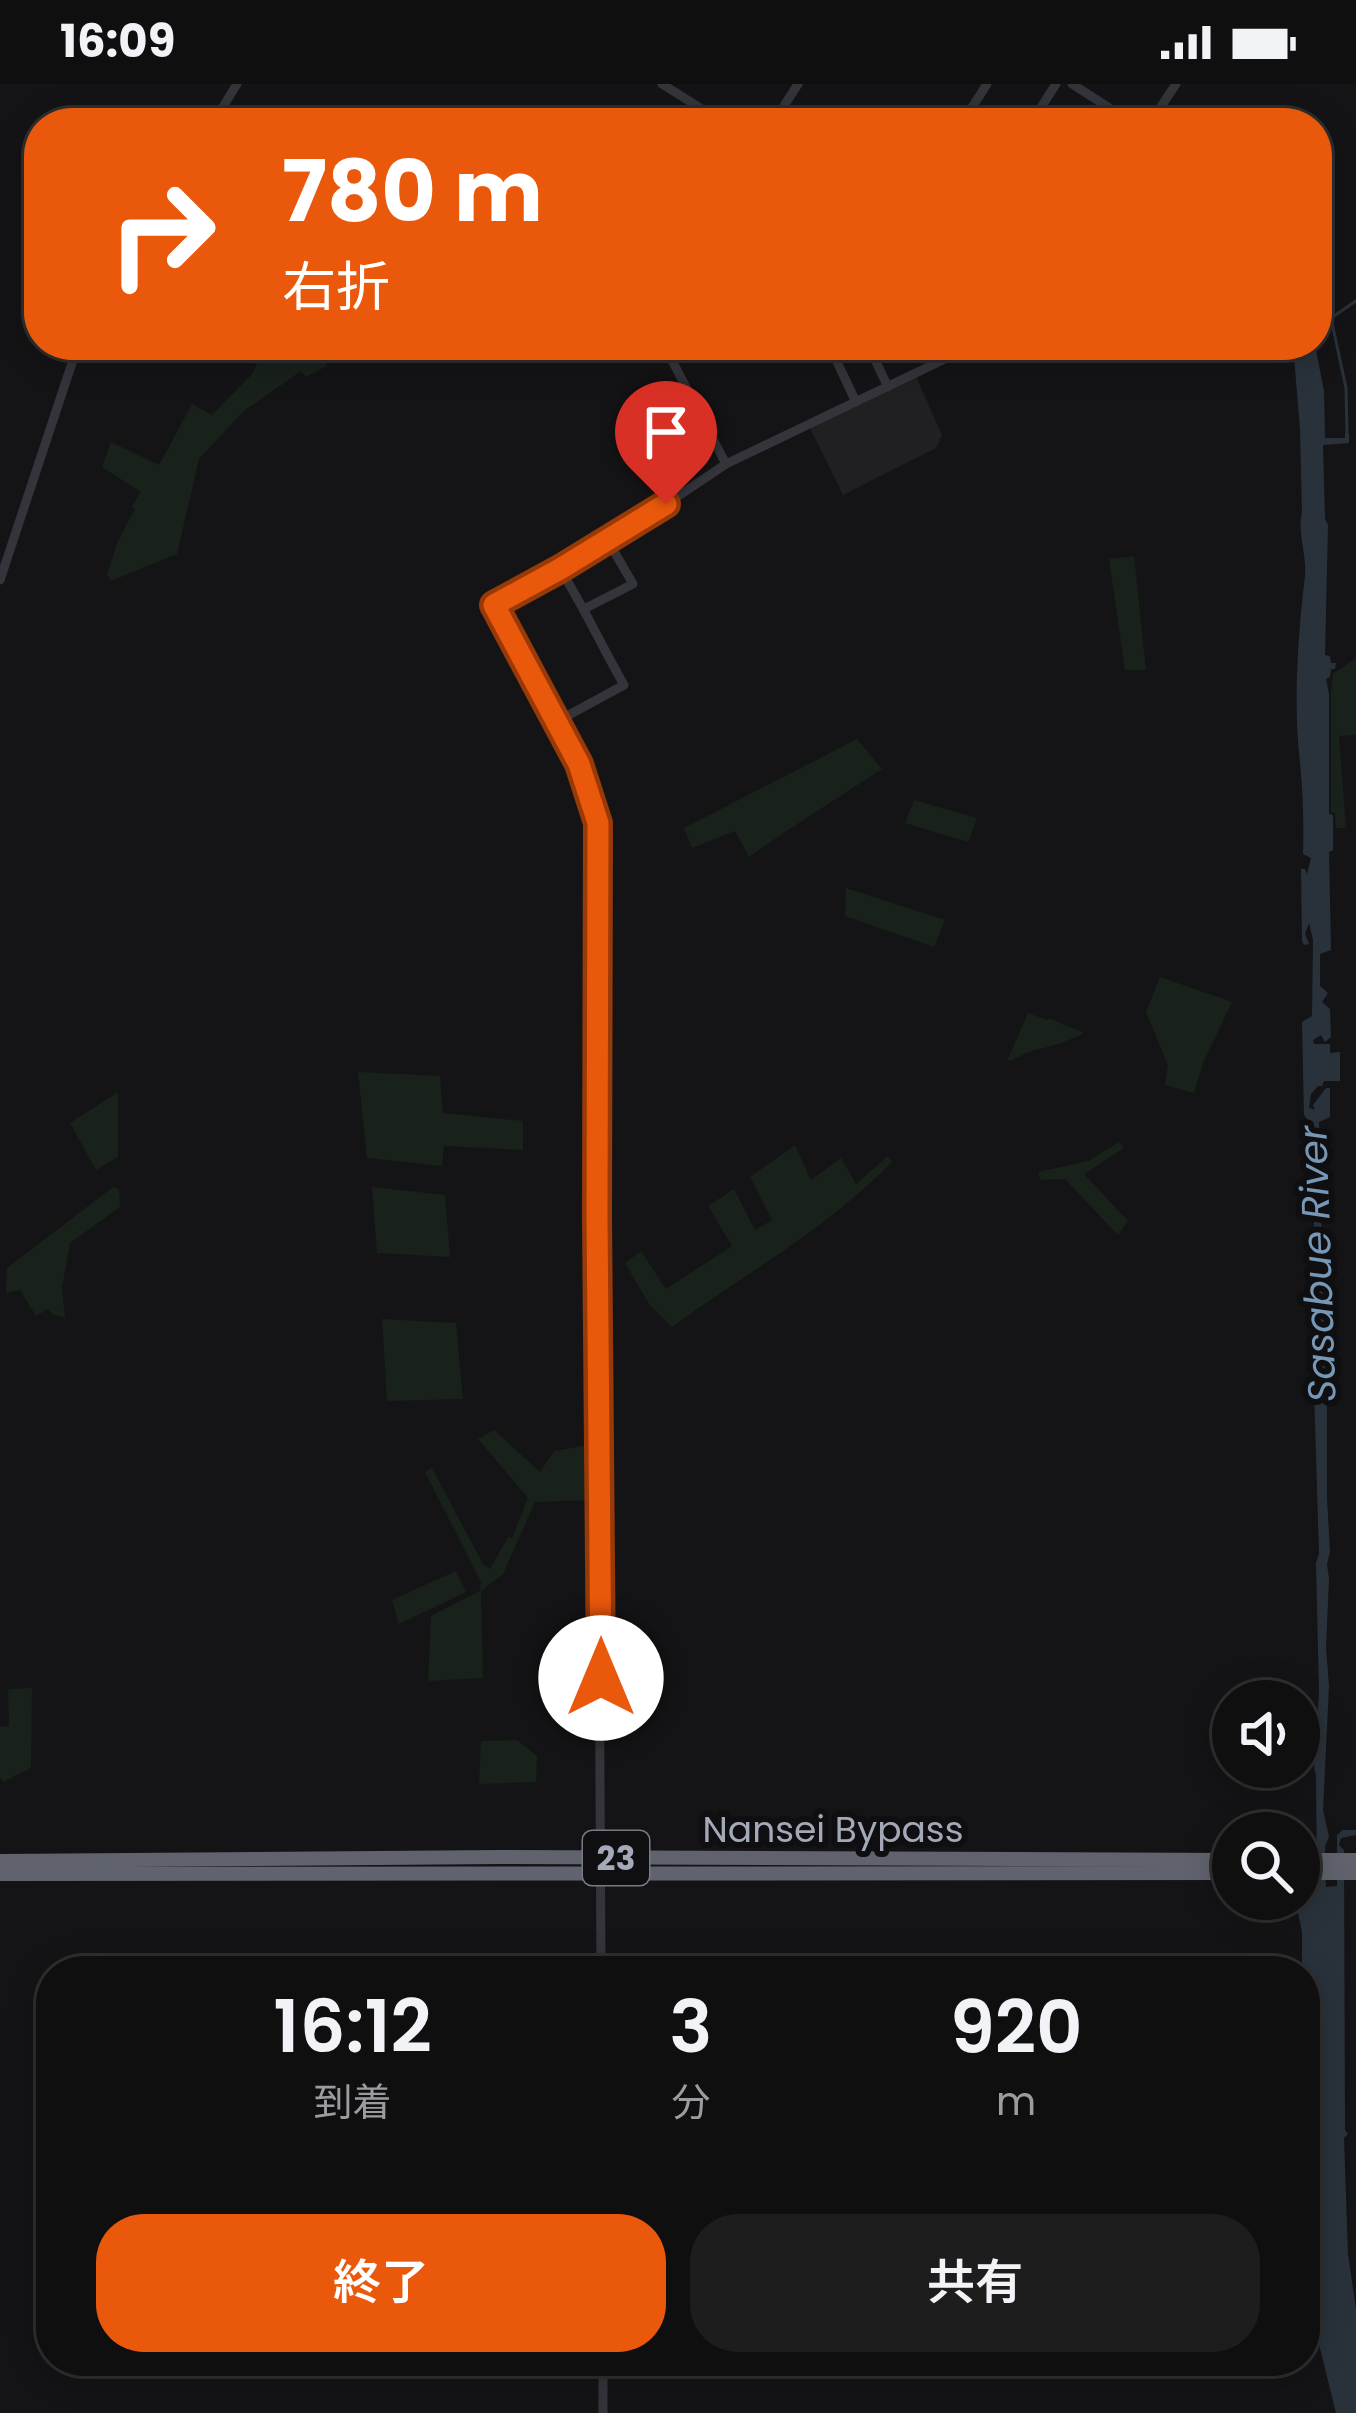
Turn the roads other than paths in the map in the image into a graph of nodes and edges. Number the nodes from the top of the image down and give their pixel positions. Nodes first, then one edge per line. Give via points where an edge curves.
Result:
1 (662, 84) edge
2 (1072, 84) edge
3 (678, 88) edge
4 (704, 108) edge
5 (1106, 108) edge
6 (73, 360) edge
7 (672, 360) edge
8 (836, 360) edge
9 (875, 360) edge
10 (943, 360) edge
11 (888, 387) junction
12 (856, 402) junction
13 (726, 464) junction
14 (608, 541) junction
15 (560, 569) junction
16 (0, 580) edge
17 (584, 609) junction
18 (556, 722) junction
19 (1212, 1860) edge
20 (1320, 1860) edge
21 (1356, 1860) edge
22 (0, 1861) edge
23 (601, 1866) junction
24 (1212, 1873) edge
25 (1320, 1873) edge
26 (1356, 1873) edge
27 (0, 1874) edge
28 (601, 1956) edge
29 (603, 2376) edge
30 (603, 2413) edge

1 - 3 street
2 - 5 street
3 - 4 street
6 - 16 street
7 - 13 street
8 - 12 street
9 - 11 street
10 - 11 street
11 - 12 street
12 - 13 street
13 - 14 street
14 - 15 street
14 - 17 street via 633,584
15 - 17 street
15 - 18 street via 494,605
17 - 18 street via 624,685
18 - 23 street via 598,823
19 - 23 highway, Nansei Bypass / 23
20 - 21 highway
22 - 23 highway, Nansei Bypass / 23
23 - 24 highway, Nansei Bypass / 23
23 - 27 highway, Nansei Bypass / 23
23 - 28 street
25 - 26 highway
29 - 30 street

